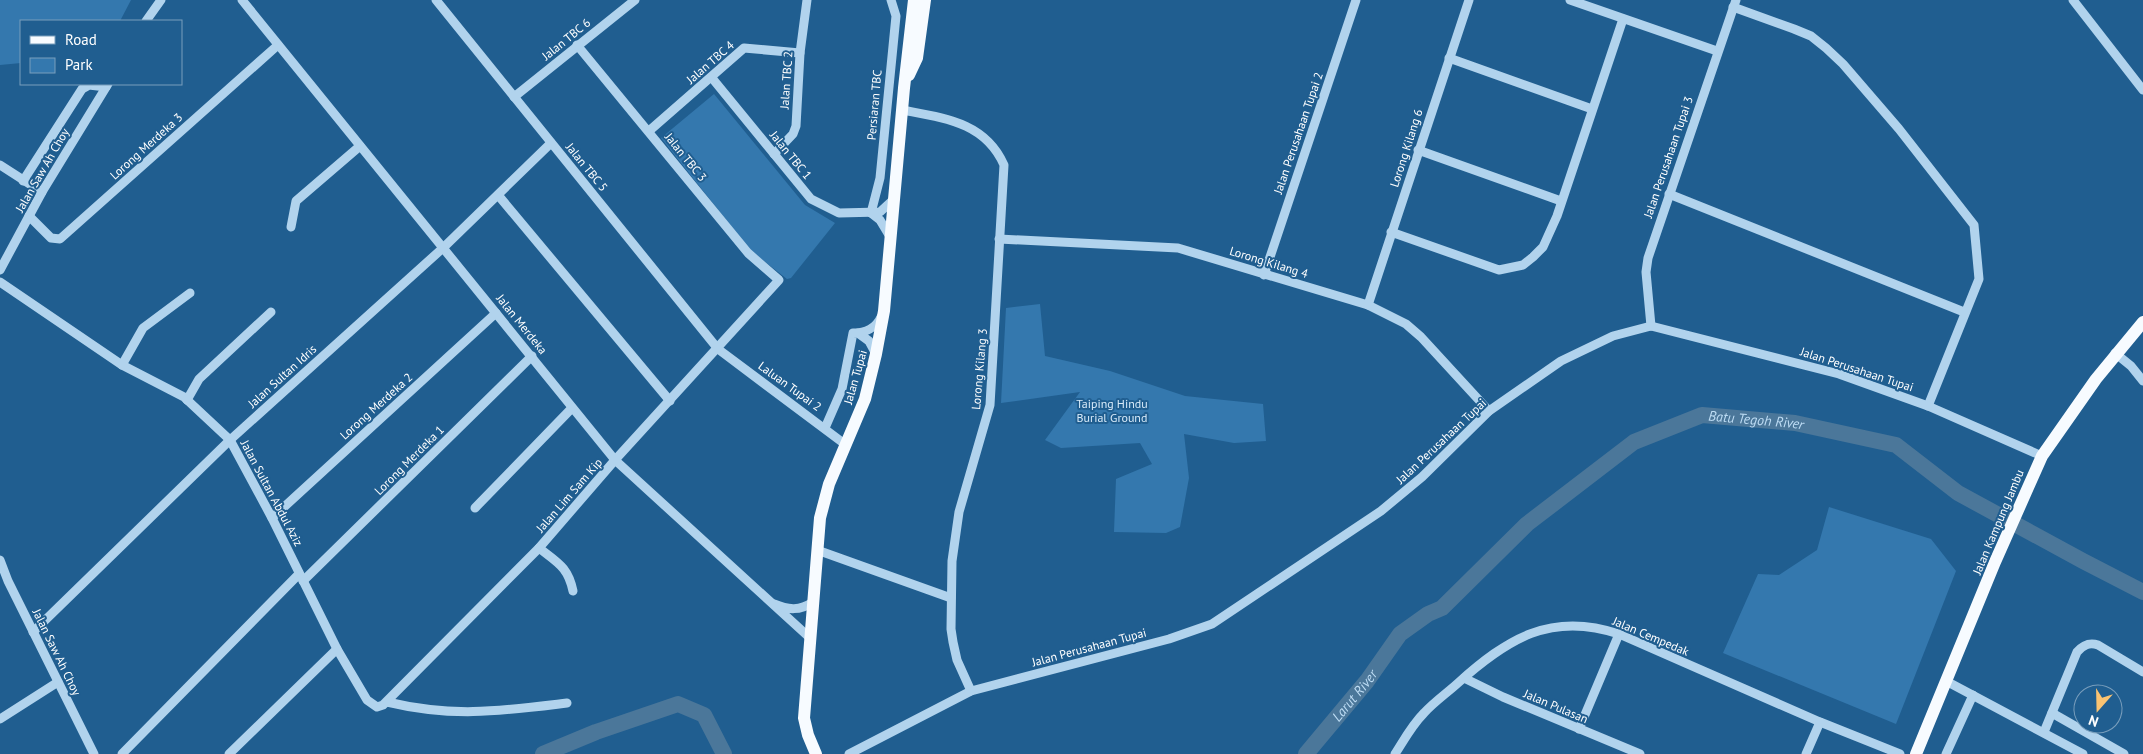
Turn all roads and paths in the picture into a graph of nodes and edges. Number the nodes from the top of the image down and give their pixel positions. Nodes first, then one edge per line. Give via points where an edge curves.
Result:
1 (160, 0) edge
2 (242, 0) edge
3 (436, 0) edge
4 (635, 0) edge
5 (807, 0) edge
6 (891, 0) edge
7 (914, 0) edge
8 (925, 0) edge
9 (1356, 0) edge
10 (1469, 0) edge
11 (1570, 0) edge
12 (2072, 0) edge
13 (1734, 3) edge
14 (1623, 19) junction
15 (147, 20) edge
16 (278, 44) junction
17 (577, 45) junction
18 (1717, 51) junction
19 (800, 53) junction
20 (1449, 58) junction
21 (712, 78) junction
22 (89, 85) edge
23 (107, 85) edge
24 (904, 88) junction
25 (2143, 90) edge
26 (514, 97) junction
27 (1592, 109) junction
28 (902, 110) junction
29 (649, 131) junction
30 (551, 143) junction
31 (360, 146) junction
32 (1418, 150) junction
33 (774, 154) junction
34 (0, 165) edge
35 (24, 181) junction
36 (42, 192) junction
37 (1669, 194) junction
38 (498, 195) junction
39 (893, 200) junction
40 (1561, 200) junction
41 (871, 213) junction
42 (29, 216) junction
43 (291, 227) dead end
44 (1391, 232) junction
45 (890, 238) junction
46 (999, 239) junction
47 (444, 247) junction
48 (0, 270) edge
49 (1264, 275) junction
50 (779, 280) joint
51 (0, 282) edge
52 (190, 293) dead end
53 (1368, 305) junction
54 (884, 311) junction
55 (271, 312) dead end
56 (1964, 312) junction
57 (496, 313) junction
58 (2143, 322) edge
59 (1651, 326) junction
60 (858, 333) junction
61 (718, 349) junction
62 (2115, 353) junction
63 (876, 354) junction
64 (532, 356) junction
65 (122, 364) junction
66 (2143, 381) edge
67 (187, 400) junction
68 (670, 401) junction
69 (1928, 406) junction
70 (572, 408) junction
71 (1490, 411) junction
72 (825, 428) junction
73 (230, 440) junction
74 (846, 445) junction
75 (2042, 456) junction
76 (615, 460) junction
77 (475, 508) dead end
78 (272, 518) junction
79 (539, 548) junction
80 (817, 550) junction
81 (0, 560) edge
82 (301, 577) junction
83 (573, 591) dead end
84 (951, 598) junction
85 (769, 602) junction
86 (814, 602) junction
87 (33, 632) junction
88 (1619, 634) junction
89 (810, 638) junction
90 (337, 649) junction
91 (2143, 672) edge
92 (1464, 678) junction
93 (1946, 681) junction
94 (58, 682) junction
95 (970, 691) junction
96 (1974, 695) junction
97 (387, 702) junction
98 (567, 702) dead end
99 (2052, 713) junction
100 (0, 720) edge
101 (1820, 722) junction
102 (1579, 729) junction
103 (2044, 732) junction
104 (94, 754) edge
105 (122, 754) edge
106 (229, 754) edge
107 (816, 754) edge
108 (849, 754) edge
109 (1395, 754) edge
110 (1640, 754) edge
111 (1806, 754) edge
112 (1900, 754) edge
113 (1916, 754) edge
114 (1946, 754) edge
115 (2083, 754) edge
116 (2124, 754) edge

1 - 15 street
2 - 16 street, Jalan Merdeka
3 - 26 street, Jalan TBC 5
4 - 17 street, Jalan TBC 6
5 - 19 street, Jalan TBC 2
6 - 41 street, Persiaran TBC via 896,16 880,178
7 - 24 main road, Jalan Tupai
8 - 24 main road via 917,58
9 - 49 street, Jalan Perusahaan Tupai 2
10 - 20 street, Lorong Kilang 6
11 - 14 street
12 - 25 street
13 - 18 street, Jalan Perusahaan Tupai 3
13 - 56 street via 1811,36 1844,64 1971,221 1976,231 1979,279
14 - 18 street
14 - 27 street
16 - 31 street, Jalan Merdeka
16 - 42 street, Lorong Merdeka 3 via 60,239 51,238
17 - 26 street, Jalan TBC 6
17 - 29 street, Jalan TBC 3
18 - 37 street, Jalan Perusahaan Tupai 3
19 - 21 street, Jalan TBC 4 via 744,48
19 - 33 street, Jalan TBC 2 via 796,126 793,134
20 - 27 street
20 - 32 street, Lorong Kilang 6
21 - 29 street, Jalan TBC 4
21 - 33 street, Jalan TBC 1
22 - 35 street via 82,89
23 - 36 street, Jalan Saw Ah Choy
24 - 28 main road, Jalan Tupai
26 - 30 street, Jalan TBC 5
27 - 40 street
28 - 39 main road, Jalan Tupai
28 - 46 street, Lorong Kilang 3 via 962,124 978,132 998,152 1004,165
29 - 50 street, Jalan TBC 3 via 748,252
30 - 38 street, Jalan Sultan Idris
30 - 61 street, Jalan TBC 5
31 - 43 street via 296,201
31 - 47 street, Jalan Merdeka
32 - 40 street
32 - 44 street, Lorong Kilang 6
33 - 41 street, Jalan TBC 1 via 811,199 839,213
34 - 35 street
35 - 36 street
36 - 42 street, Jalan Saw Ah Choy
37 - 56 street
37 - 59 street, Jalan Perusahaan Tupai 3 via 1646,272
38 - 47 street, Jalan Sultan Idris
38 - 68 street
39 - 41 street via 880,212
39 - 45 main road, Jalan Tupai
40 - 44 street via 1543,246 1523,265 1511,269 1499,270
41 - 45 street via 880,220
42 - 48 street, Jalan Saw Ah Choy
44 - 53 street, Lorong Kilang 6
45 - 54 main road, Jalan Tupai
46 - 49 street, Lorong Kilang 4 via 1178,248
46 - 84 street, Lorong Kilang 3 via 990,405 959,512
47 - 57 street, Jalan Merdeka
47 - 73 street, Jalan Sultan Idris
49 - 53 street, Lorong Kilang 4
50 - 61 street, Jalan Lim Sam Kip
51 - 65 street, Jalan Sultan Abdul Aziz
52 - 65 street via 143,328
53 - 71 street, Lorong Kilang 4 via 1406,324 1421,337
54 - 60 street via 874,327
54 - 63 main road, Jalan Tupai
55 - 67 street via 199,379
56 - 69 street
57 - 64 street, Jalan Merdeka
57 - 78 street, Lorong Merdeka 2
58 - 62 main road, Jalan Kampung Jambu
59 - 69 street, Jalan Perusahaan Tupai via 1839,374
59 - 71 street, Jalan Perusahaan Tupai via 1613,336 1561,361
60 - 63 street via 870,341
60 - 72 street via 853,333 842,389
61 - 68 street, Jalan Lim Sam Kip
61 - 72 street, Laluan Tupai 2
62 - 66 street via 2132,366
62 - 75 main road, Jalan Kampung Jambu
63 - 74 main road, Jalan Tupai via 865,399
64 - 70 street, Jalan Merdeka
64 - 82 street, Lorong Merdeka 1
65 - 67 street, Jalan Sultan Abdul Aziz
67 - 73 street, Jalan Sultan Abdul Aziz
68 - 76 street, Jalan Lim Sam Kip
69 - 75 street, Jalan Perusahaan Tupai
70 - 76 street, Jalan Merdeka
70 - 77 street
71 - 95 street, Jalan Perusahaan Tupai via 1422,477 1381,511 1212,624 1169,639
72 - 74 street, Laluan Tupai 2
73 - 78 street, Jalan Sultan Abdul Aziz
73 - 87 street, Jalan Sultan Idris
74 - 80 main road, Jalan Tupai via 824,500
75 - 93 main road, Jalan Kampung Jambu
76 - 79 street, Jalan Lim Sam Kip
76 - 85 street, Jalan Merdeka
78 - 82 street, Jalan Sultan Abdul Aziz
79 - 83 street via 562,565 570,576
79 - 97 street, Jalan Lim Sam Kip
80 - 84 street
80 - 86 main road, Jalan Tupai
81 - 87 street, Jalan Saw Ah Choy
82 - 90 street, Jalan Sultan Abdul Aziz
82 - 105 street
84 - 95 street, Lorong Kilang 3 via 952,642
85 - 86 street via 793,609 804,608
85 - 89 street, Jalan Merdeka
86 - 89 main road, Jalan Tupai
87 - 94 street, Jalan Saw Ah Choy
88 - 92 street, Jalan Cempedak via 1588,626 1564,626 1534,632 1499,649
88 - 101 street, Jalan Cempedak
88 - 102 street
89 - 107 main road, Jalan Tupai via 804,718
90 - 97 street, Jalan Sultan Abdul Aziz via 367,700 377,707
90 - 106 street
91 - 99 street via 2098,645 2087,644 2078,652
92 - 102 street, Jalan Pulasan
92 - 109 street, Jalan Cempedak via 1424,713
93 - 96 street
93 - 113 main road, Jalan Kampung Jambu
94 - 100 street
94 - 104 street, Jalan Saw Ah Choy
95 - 108 street, Jalan Perusahaan Tupai
96 - 103 street
96 - 114 street
97 - 98 street via 458,713
99 - 103 street
99 - 116 street
101 - 111 street
101 - 112 street, Jalan Cempedak
102 - 110 street, Jalan Pulasan
103 - 115 street

